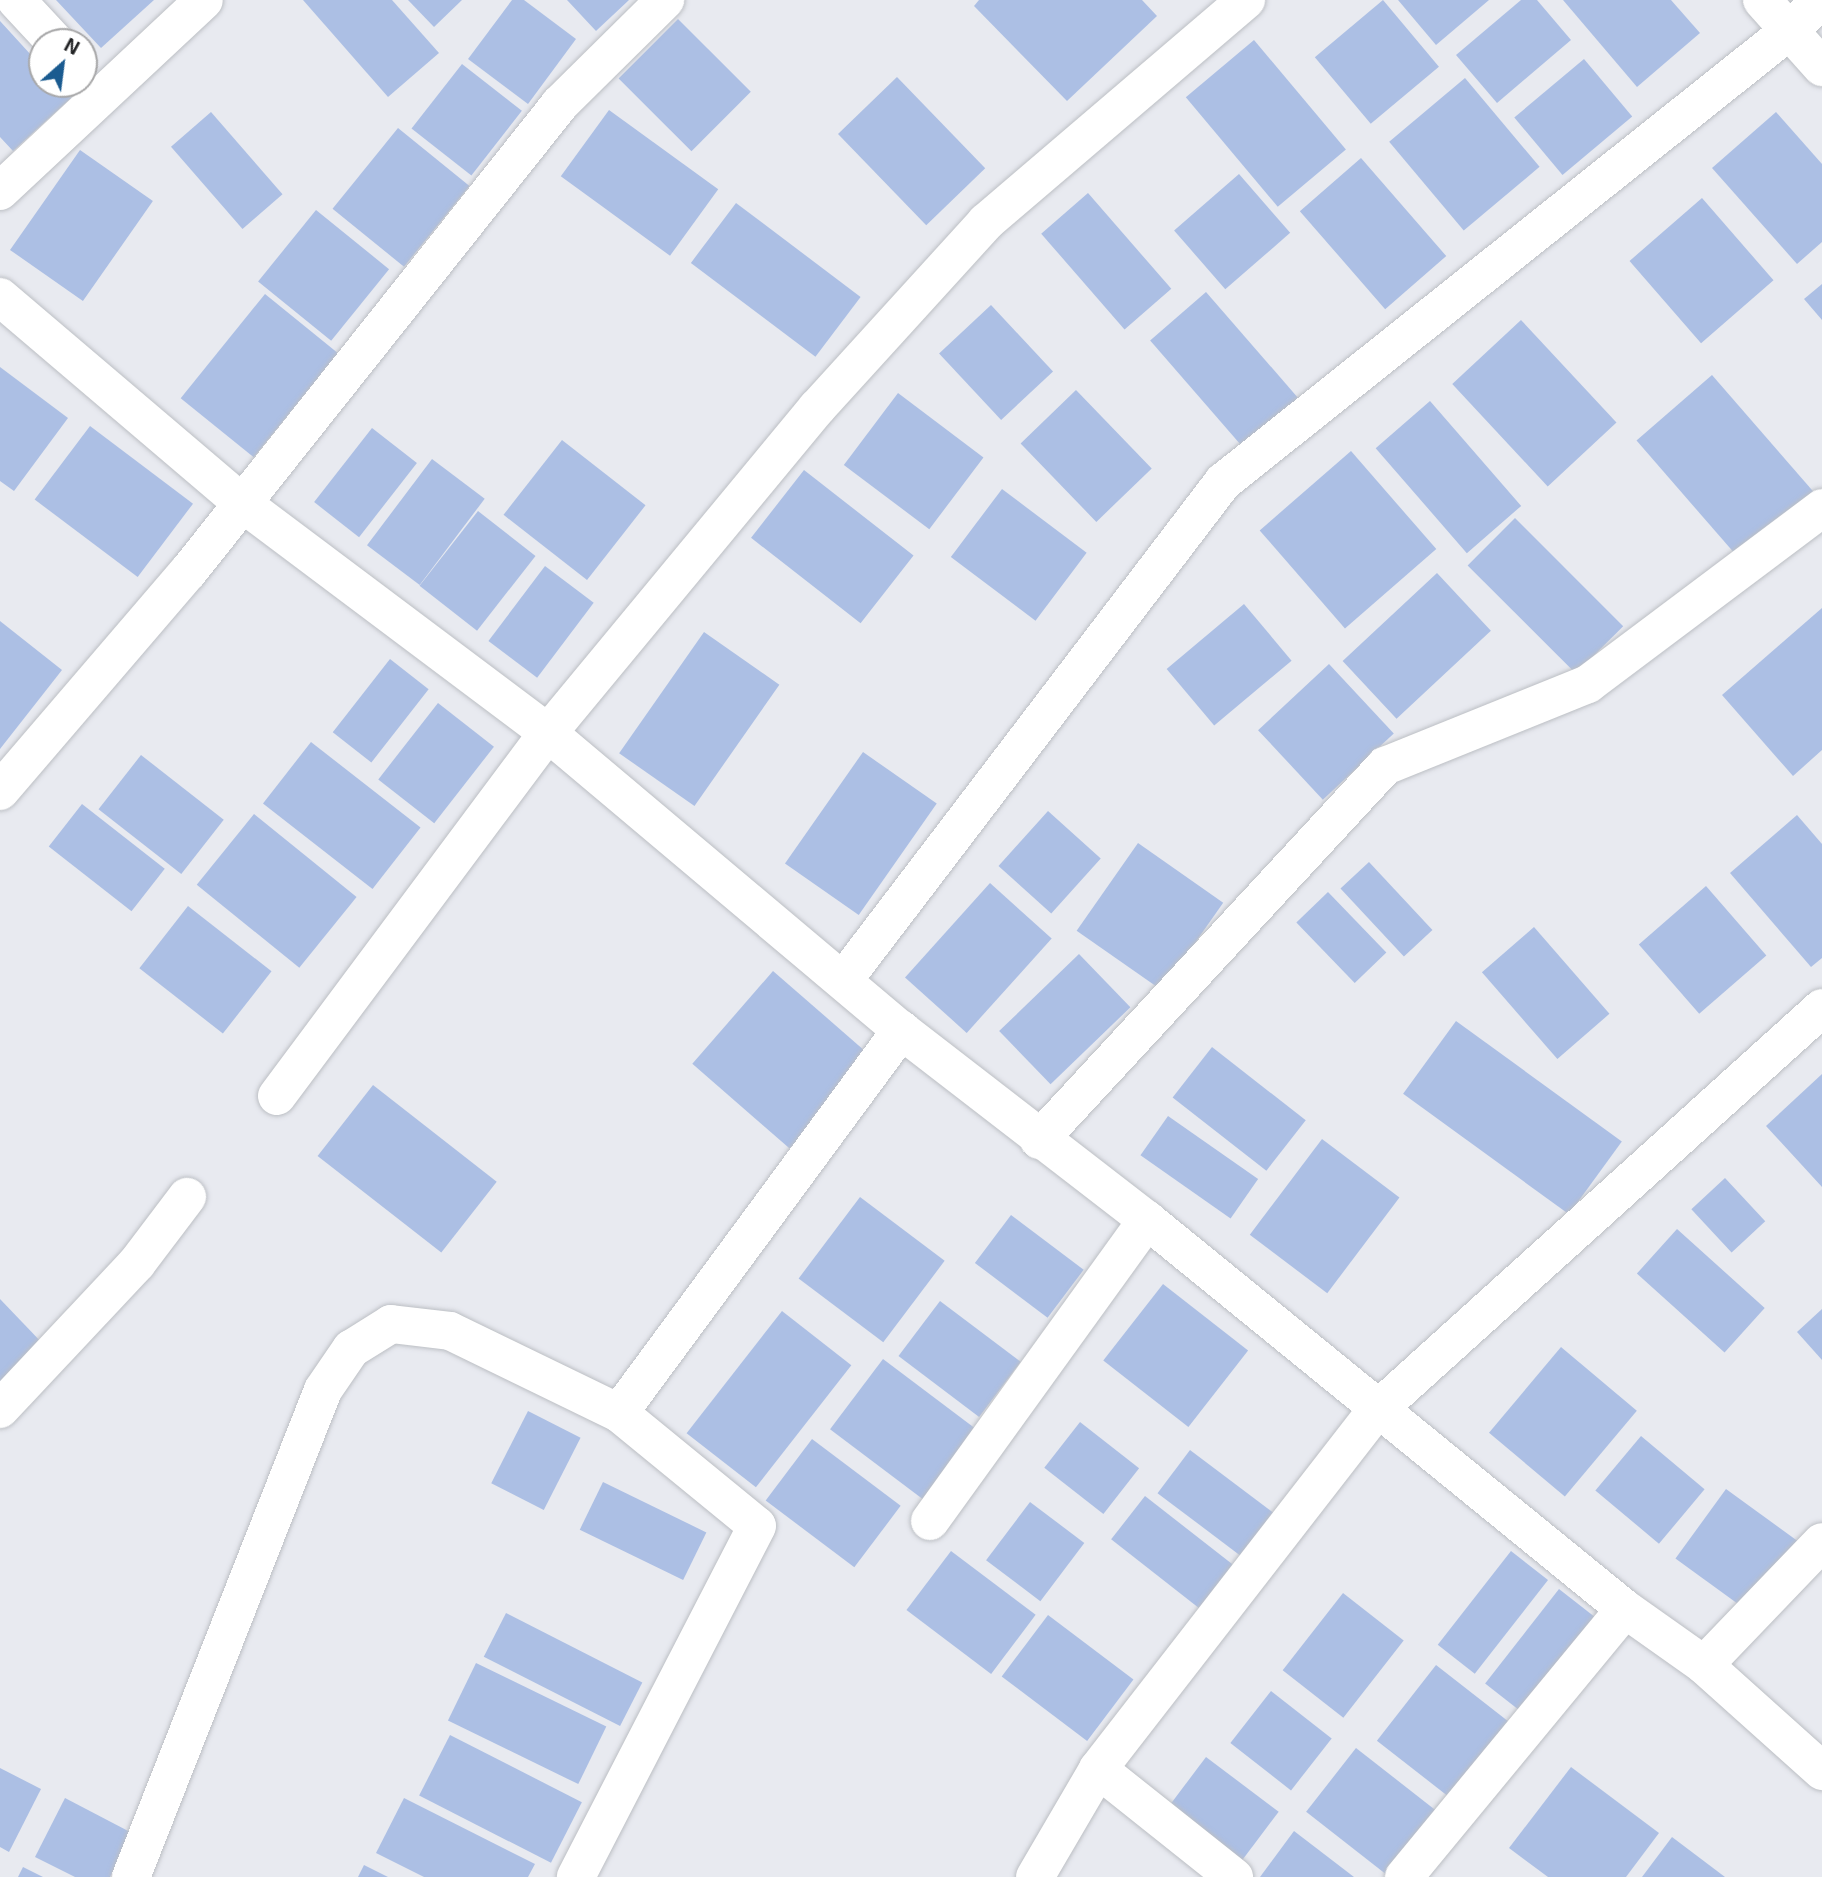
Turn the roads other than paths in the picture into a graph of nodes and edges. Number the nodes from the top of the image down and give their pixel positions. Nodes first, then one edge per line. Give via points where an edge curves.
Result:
1 (16, 0) edge
2 (204, 0) edge
3 (665, 0) edge
4 (1246, 0) edge
5 (1762, 0) edge
6 (1821, 0) edge
7 (42, 28) edge
8 (1789, 31) junction
9 (1822, 67) edge
10 (98, 79) edge
11 (80, 98) edge
12 (0, 191) edge
13 (0, 297) edge
14 (242, 503) junction
15 (1822, 508) edge
16 (548, 733) junction
17 (0, 791) edge
18 (845, 978) junction
19 (1822, 1008) edge
20 (901, 1030) junction
21 (277, 1096) dead end
22 (1039, 1140) junction
23 (187, 1197) dead end
24 (1147, 1220) junction
25 (0, 1409) edge
26 (1377, 1411) junction
27 (619, 1413) junction
28 (930, 1521) dead end
29 (1822, 1542) edge
30 (1625, 1609) junction
31 (1704, 1665) junction
32 (1098, 1769) junction
33 (1822, 1771) edge
34 (131, 1877) edge
35 (576, 1877) edge
36 (1035, 1877) edge
37 (1234, 1877) edge
38 (1404, 1877) edge

1 - 7 street
2 - 10 street
3 - 14 street via 560,104
4 - 16 street via 986,222 817,408
5 - 8 street
6 - 8 street
8 - 9 street
8 - 18 street via 1223,482
11 - 12 street
13 - 14 street
14 - 16 street
14 - 17 street
15 - 22 street via 1588,684 1385,766
16 - 18 street
16 - 21 street
18 - 20 street
19 - 26 street
20 - 22 street
20 - 27 street
22 - 24 street
23 - 25 street via 137,1264
24 - 26 street
24 - 28 street
26 - 30 street
26 - 32 street
27 - 34 street via 450,1331 391,1324 351,1349 323,1390
27 - 35 street via 757,1526
29 - 31 street
30 - 31 street
30 - 38 street
31 - 33 street
32 - 36 street
32 - 37 street

